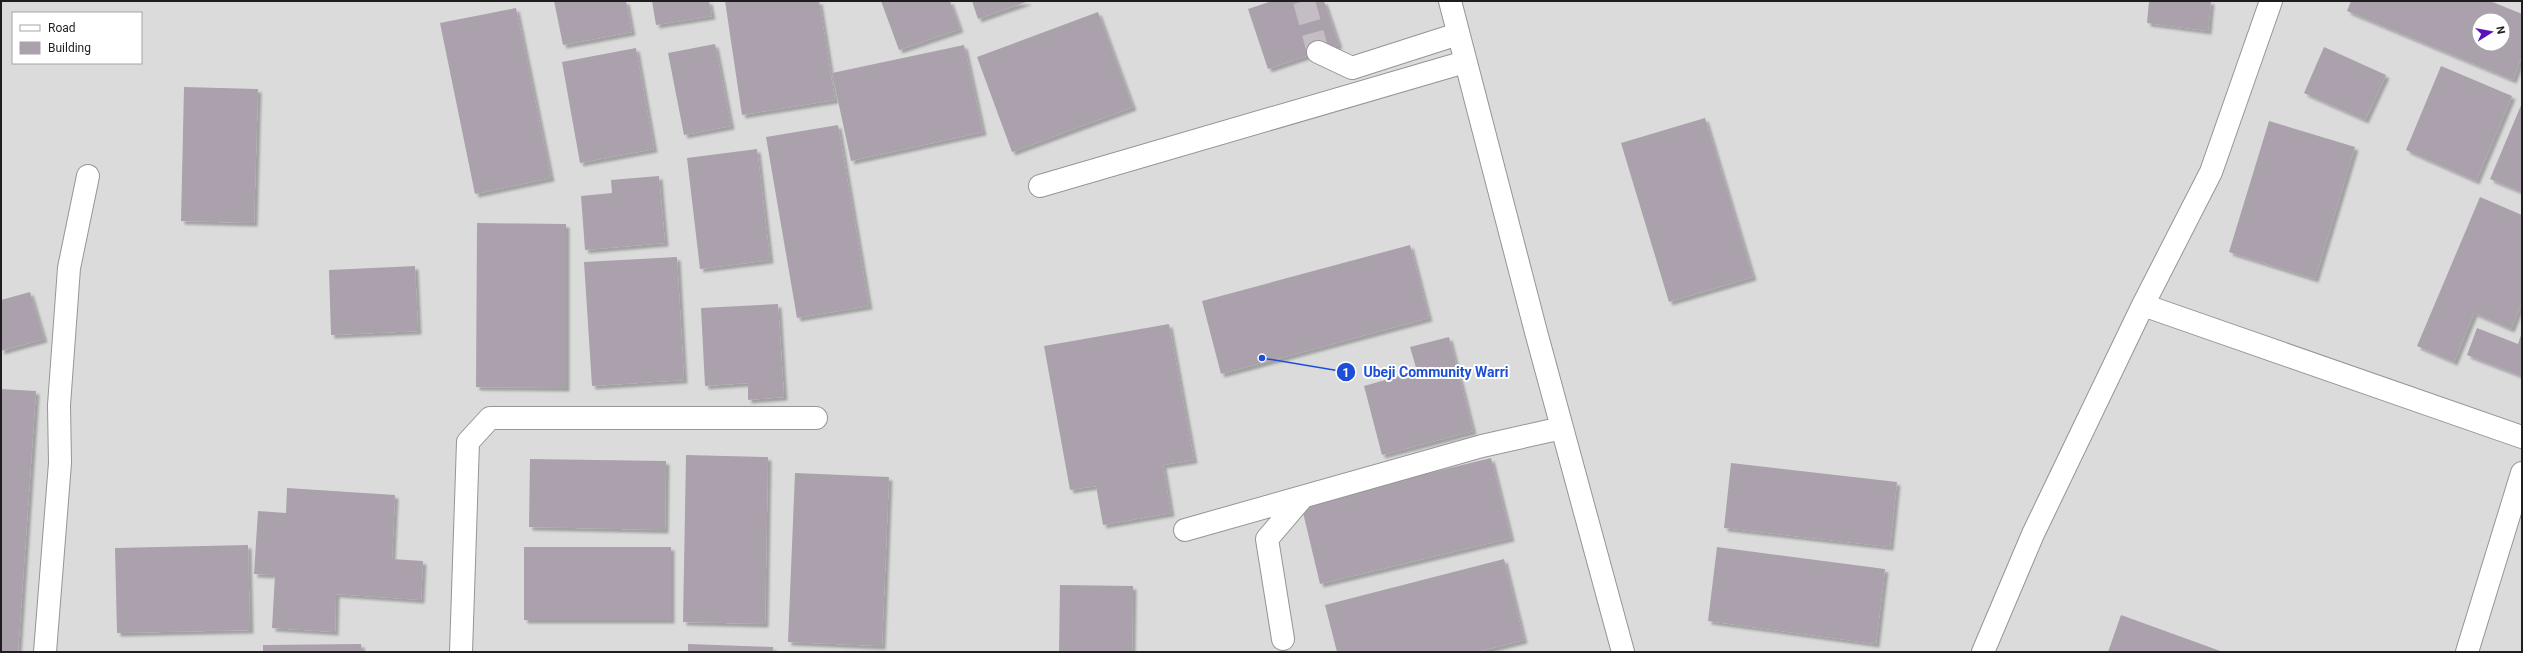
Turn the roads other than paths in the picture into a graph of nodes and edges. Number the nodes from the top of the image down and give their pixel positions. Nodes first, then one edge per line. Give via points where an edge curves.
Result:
1 (1450, 1) edge
2 (2271, 1) edge
3 (1458, 34) junction
4 (1318, 52) dead end
5 (1465, 62) junction
6 (88, 176) dead end
7 (1040, 186) dead end
8 (2143, 305) junction
9 (816, 418) dead end
10 (1562, 428) junction
11 (2522, 437) edge
12 (2522, 473) edge
13 (1302, 498) junction
14 (1185, 530) dead end
15 (1283, 639) dead end
16 (45, 652) edge
17 (461, 652) edge
18 (1623, 652) edge
19 (1983, 652) edge
20 (2467, 652) edge

1 - 3 street
2 - 8 street via 2211,172
3 - 4 street via 1352,68
3 - 5 street
5 - 7 street
5 - 10 street
6 - 16 street via 69,268 59,405 60,463
8 - 11 street
8 - 19 street via 2033,534
9 - 17 street via 490,418 468,442
10 - 13 street via 1482,446
10 - 18 street
12 - 20 street
13 - 14 street
13 - 15 street via 1267,539

